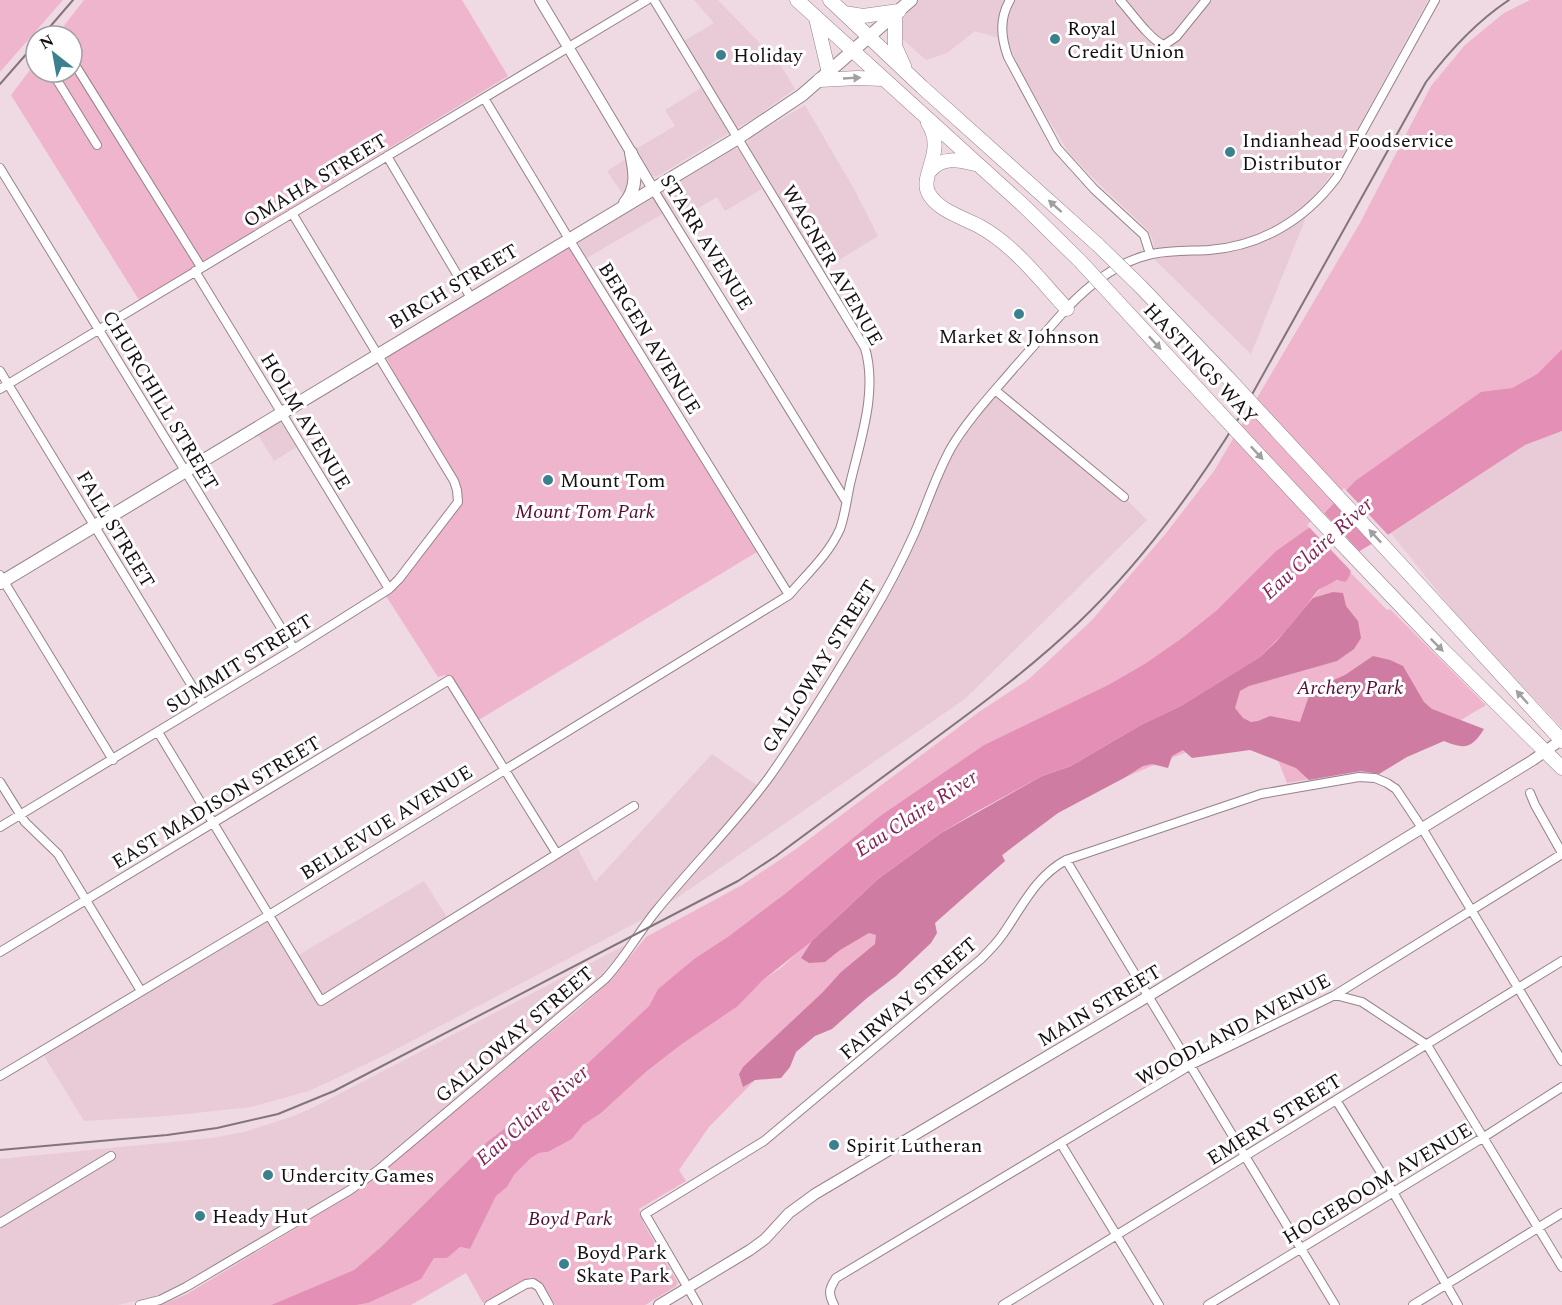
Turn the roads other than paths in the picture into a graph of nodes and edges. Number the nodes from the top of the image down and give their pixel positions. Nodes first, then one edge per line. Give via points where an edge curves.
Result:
1 (540, 0) edge
2 (647, 0) edge
3 (654, 0) edge
4 (796, 0) edge
5 (830, 0) edge
6 (911, 0) edge
7 (1010, 0) edge
8 (1120, 0) edge
9 (1206, 0) edge
10 (1435, 0) edge
11 (844, 13) junction
12 (897, 13) junction
13 (816, 18) junction
14 (869, 38) junction
15 (568, 48) junction
16 (853, 51) junction
17 (908, 74) junction
18 (824, 77) junction
19 (883, 79) junction
20 (84, 80) edge
21 (59, 84) edge
22 (484, 98) junction
23 (923, 115) junction
24 (738, 138) junction
25 (97, 145) dead end
26 (631, 153) junction
27 (387, 156) junction
28 (978, 165) junction
29 (0, 168) edge
30 (930, 171) junction
31 (653, 189) junction
32 (621, 207) junction
33 (292, 213) junction
34 (569, 239) junction
35 (1150, 254) junction
36 (198, 269) junction
37 (471, 298) junction
38 (1067, 309) junction
39 (99, 329) junction
40 (377, 355) junction
41 (0, 371) edge
42 (4, 386) edge
43 (995, 390) junction
44 (281, 412) junction
45 (184, 471) junction
46 (1124, 497) dead end
47 (846, 501) junction
48 (95, 526) junction
49 (1, 580) edge
50 (389, 589) junction
51 (789, 595) junction
52 (294, 650) junction
53 (203, 704) junction
54 (158, 732) junction
55 (1562, 740) edge
56 (1545, 752) junction
57 (113, 760) junction
58 (1562, 768) edge
59 (504, 769) junction
60 (0, 782) edge
61 (1530, 793) dead end
62 (634, 806) dead end
63 (20, 815) junction
64 (213, 823) junction
65 (0, 827) edge
66 (1422, 828) junction
67 (556, 854) junction
68 (1562, 854) edge
69 (1066, 860) junction
70 (87, 900) junction
71 (1472, 909) junction
72 (269, 915) junction
73 (0, 952) edge
74 (1562, 961) edge
75 (1518, 988) junction
76 (141, 991) junction
77 (1335, 995) junction
78 (1147, 997) junction
79 (1427, 1045) junction
80 (1562, 1060) edge
81 (1189, 1066) junction
82 (0, 1076) edge
83 (1562, 1087) edge
84 (1336, 1100) junction
85 (1484, 1137) junction
86 (1061, 1144) junction
87 (111, 1156) dead end
88 (1245, 1157) junction
89 (1393, 1192) junction
90 (1562, 1213) edge
91 (0, 1223) edge
92 (1539, 1228) junction
93 (1116, 1234) junction
94 (1300, 1248) junction
95 (1562, 1267) edge
96 (1446, 1285) junction
97 (688, 1288) junction
98 (140, 1305) edge
99 (489, 1305) edge
100 (549, 1305) edge
101 (659, 1305) edge
102 (698, 1305) edge
103 (834, 1305) edge
104 (1003, 1305) edge
105 (1159, 1305) edge
106 (1208, 1305) edge
107 (1335, 1305) edge
108 (1413, 1305) edge
109 (1458, 1305) edge

1 - 15 street, STARR AVENUE
2 - 15 street, OMAHA STREET
3 - 24 street, WAGNER AVENUE
4 - 13 main road, HASTINGS WAY
5 - 11 main road, HASTINGS WAY
6 - 12 main road, BIRCH STREET
7 - 35 street via 1001,24 1003,43 1049,136 1063,157 1144,235
8 - 9 street via 1164,45 1176,37
10 - 35 street, GALLOWAY STREET via 1337,177 1310,209 1263,238 1238,246
11 - 12 main road
11 - 14 main road, HASTINGS WAY
12 - 14 main road, BIRCH STREET
12 - 17 main road via 895,46
13 - 16 main road, HASTINGS WAY
13 - 18 main road
14 - 16 main road, BIRCH STREET
14 - 17 main road, HASTINGS WAY
15 - 22 street, OMAHA STREET
15 - 26 street, STARR AVENUE
16 - 18 main road, BIRCH STREET
16 - 19 main road, HASTINGS WAY
55 -> 17 main road, HASTINGS WAY, bridge via 1140,286
18 -> 19 main road
18 - 24 main road, BIRCH STREET
19 - 23 main road, HASTINGS WAY
20 - 36 street, HOLM AVENUE
21 - 25 street
22 - 27 street, OMAHA STREET
22 - 34 street, BERGEN AVENUE
23 - 28 main road, HASTINGS WAY
23 - 30 main road via 933,133
24 - 31 main road, BIRCH STREET
24 - 47 street, WAGNER AVENUE via 866,348 870,377 865,423
26 - 31 street, STARR AVENUE
26 - 32 main road via 633,190
27 - 33 street, OMAHA STREET
27 - 37 street
28 - 30 main road via 950,160 934,165
28 -> 56 main road, HASTINGS WAY, bridge via 1080,261 1397,602
29 - 39 street, CHURCHILL STREET
30 - 38 main road via 927,189 938,205 995,236
31 - 32 main road, BIRCH STREET
31 - 47 street, STARR AVENUE
32 - 34 main road, BIRCH STREET
33 - 36 street, OMAHA STREET
33 - 40 street
34 - 37 main road, BIRCH STREET
34 - 51 street, BERGEN AVENUE
35 - 38 street, GALLOWAY STREET via 1107,274
36 - 39 street, OMAHA STREET
36 - 44 street, HOLM AVENUE
37 - 40 main road, BIRCH STREET
38 - 43 street, GALLOWAY STREET
39 - 42 street, OMAHA STREET
39 - 45 street, CHURCHILL STREET
40 - 44 main road, BIRCH STREET
40 - 50 street, SUMMIT STREET via 454,481 458,502
41 - 42 street, FALL STREET
42 - 48 street, FALL STREET
43 - 46 street
43 - 98 street, GALLOWAY STREET via 951,448 899,566 799,732 735,821 655,912 615,968 350,1190 186,1287
44 - 45 main road, BIRCH STREET
44 - 50 street, HOLM AVENUE
45 - 48 main road, BIRCH STREET
45 - 52 street, CHURCHILL STREET
47 - 51 street, WAGNER AVENUE via 840,528 826,553
48 - 49 main road, BIRCH STREET
48 - 53 street, FALL STREET
49 - 57 street
50 - 52 street, SUMMIT STREET
51 - 59 street, BELLEVUE AVENUE
52 - 53 street, SUMMIT STREET
53 - 54 street, SUMMIT STREET
54 - 57 street, SUMMIT STREET
54 - 64 street
55 - 56 street, MAIN STREET
56 - 58 main road, HASTINGS WAY
56 - 66 street, MAIN STREET
57 - 63 street, SUMMIT STREET
59 - 64 street, EAST MADISON STREET via 449,680
59 - 67 street
59 - 72 street, BELLEVUE AVENUE
60 - 63 street
61 - 68 street
62 - 67 street
63 - 65 street, SUMMIT STREET
63 - 70 street via 58,854
64 - 70 street, EAST MADISON STREET
64 - 72 street
66 - 69 street, FAIRWAY STREET via 1396,789 1375,778 1359,777 1261,794
66 - 71 street
66 - 78 street, MAIN STREET
67 - 72 street via 321,1000
68 - 71 street, WOODLAND AVENUE
69 - 78 street
69 - 97 street, FAIRWAY STREET via 1043,876 994,945 946,989 764,1141 645,1214
70 - 73 street, EAST MADISON STREET
70 - 76 street
71 - 75 street
71 - 77 street, WOODLAND AVENUE
72 - 76 street, BELLEVUE AVENUE
74 - 75 street, EMERY STREET
75 - 79 street, EMERY STREET
75 - 80 street
76 - 82 street, BELLEVUE AVENUE
77 - 79 street via 1362,1002
77 - 81 street, WOODLAND AVENUE
78 - 81 street
78 - 97 street, MAIN STREET via 815,1194 789,1213 765,1239
79 - 84 street, EMERY STREET
79 - 85 street
81 - 86 street, WOODLAND AVENUE
81 - 88 street
83 - 85 street, HOGEBOOM AVENUE
84 - 88 street, EMERY STREET
84 - 89 street
85 - 89 street, HOGEBOOM AVENUE
85 - 92 street
86 - 93 street
86 - 103 street, WOODLAND AVENUE via 836,1278 829,1289
87 - 91 street
88 - 93 street, EMERY STREET
88 - 94 street
89 - 94 street, HOGEBOOM AVENUE
89 - 96 street
90 - 92 street
92 - 95 street
92 - 96 street
93 - 104 street, EMERY STREET
93 - 105 street
94 - 106 street, HOGEBOOM AVENUE
94 - 107 street
96 - 108 street
96 - 109 street
97 - 101 street, MAIN STREET
97 - 102 street
99 - 100 street via 533,1283

